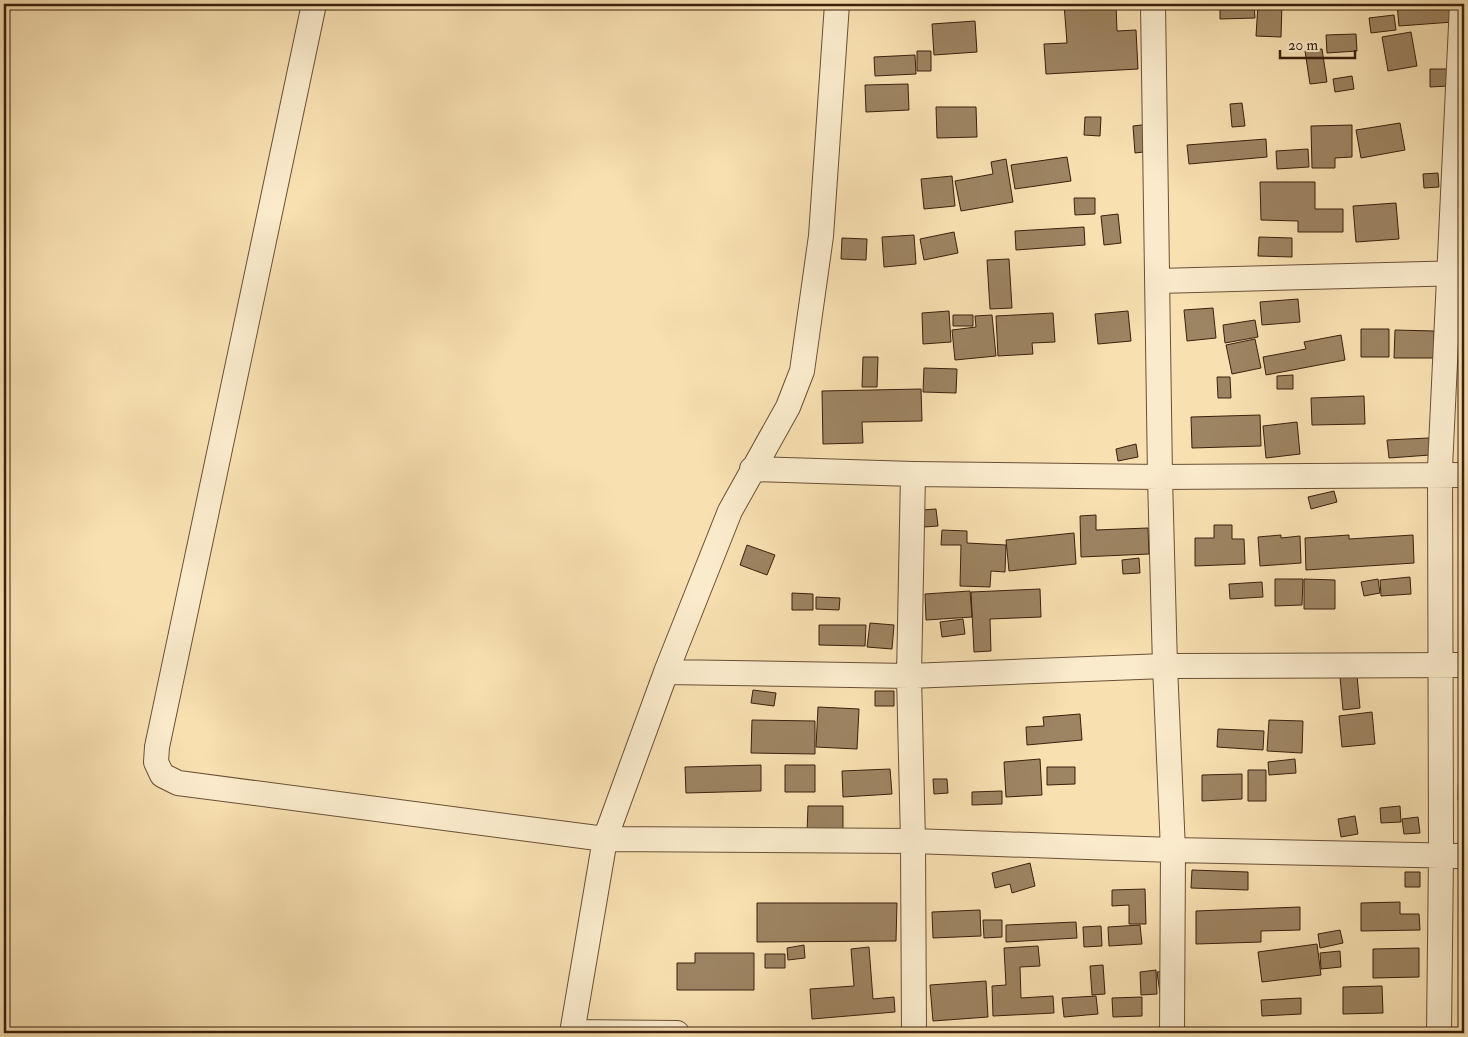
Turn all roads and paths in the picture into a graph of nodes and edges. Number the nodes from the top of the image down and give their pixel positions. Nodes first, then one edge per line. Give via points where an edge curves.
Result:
1 (314, 4) edge
2 (837, 4) edge
3 (1153, 4) edge
4 (1462, 4) edge
5 (1462, 64) edge
6 (1457, 273) edge
7 (1158, 281) junction
8 (752, 469) junction
9 (913, 474) junction
10 (1440, 474) junction
11 (1464, 475) edge
12 (1160, 477) junction
13 (1440, 665) junction
14 (1464, 665) edge
15 (1165, 666) junction
16 (666, 672) junction
17 (909, 676) junction
18 (605, 839) junction
19 (913, 841) junction
20 (1174, 850) junction
21 (1453, 856) edge
22 (572, 1032) edge
23 (677, 1033) edge
24 (914, 1033) edge
25 (1172, 1033) edge
26 (1439, 1033) edge

1 - 18 street via 156,747 156,762 162,775 178,783
2 - 8 street via 821,236 802,370 788,407
3 - 7 street
4 - 5 street
5 - 6 street
6 - 7 street
6 - 10 street
7 - 12 street
8 - 9 street
8 - 16 street via 730,511
9 - 12 street
9 - 17 street
10 - 11 street
10 - 12 street
10 - 13 street
12 - 15 street
13 - 14 street
13 - 15 street
13 - 21 street
15 - 17 street
15 - 20 street
16 - 17 street
16 - 18 street
17 - 19 street
18 - 19 street
18 - 22 street
19 - 20 street
19 - 24 street
20 - 21 street
20 - 25 street
21 - 26 street
22 - 23 street

